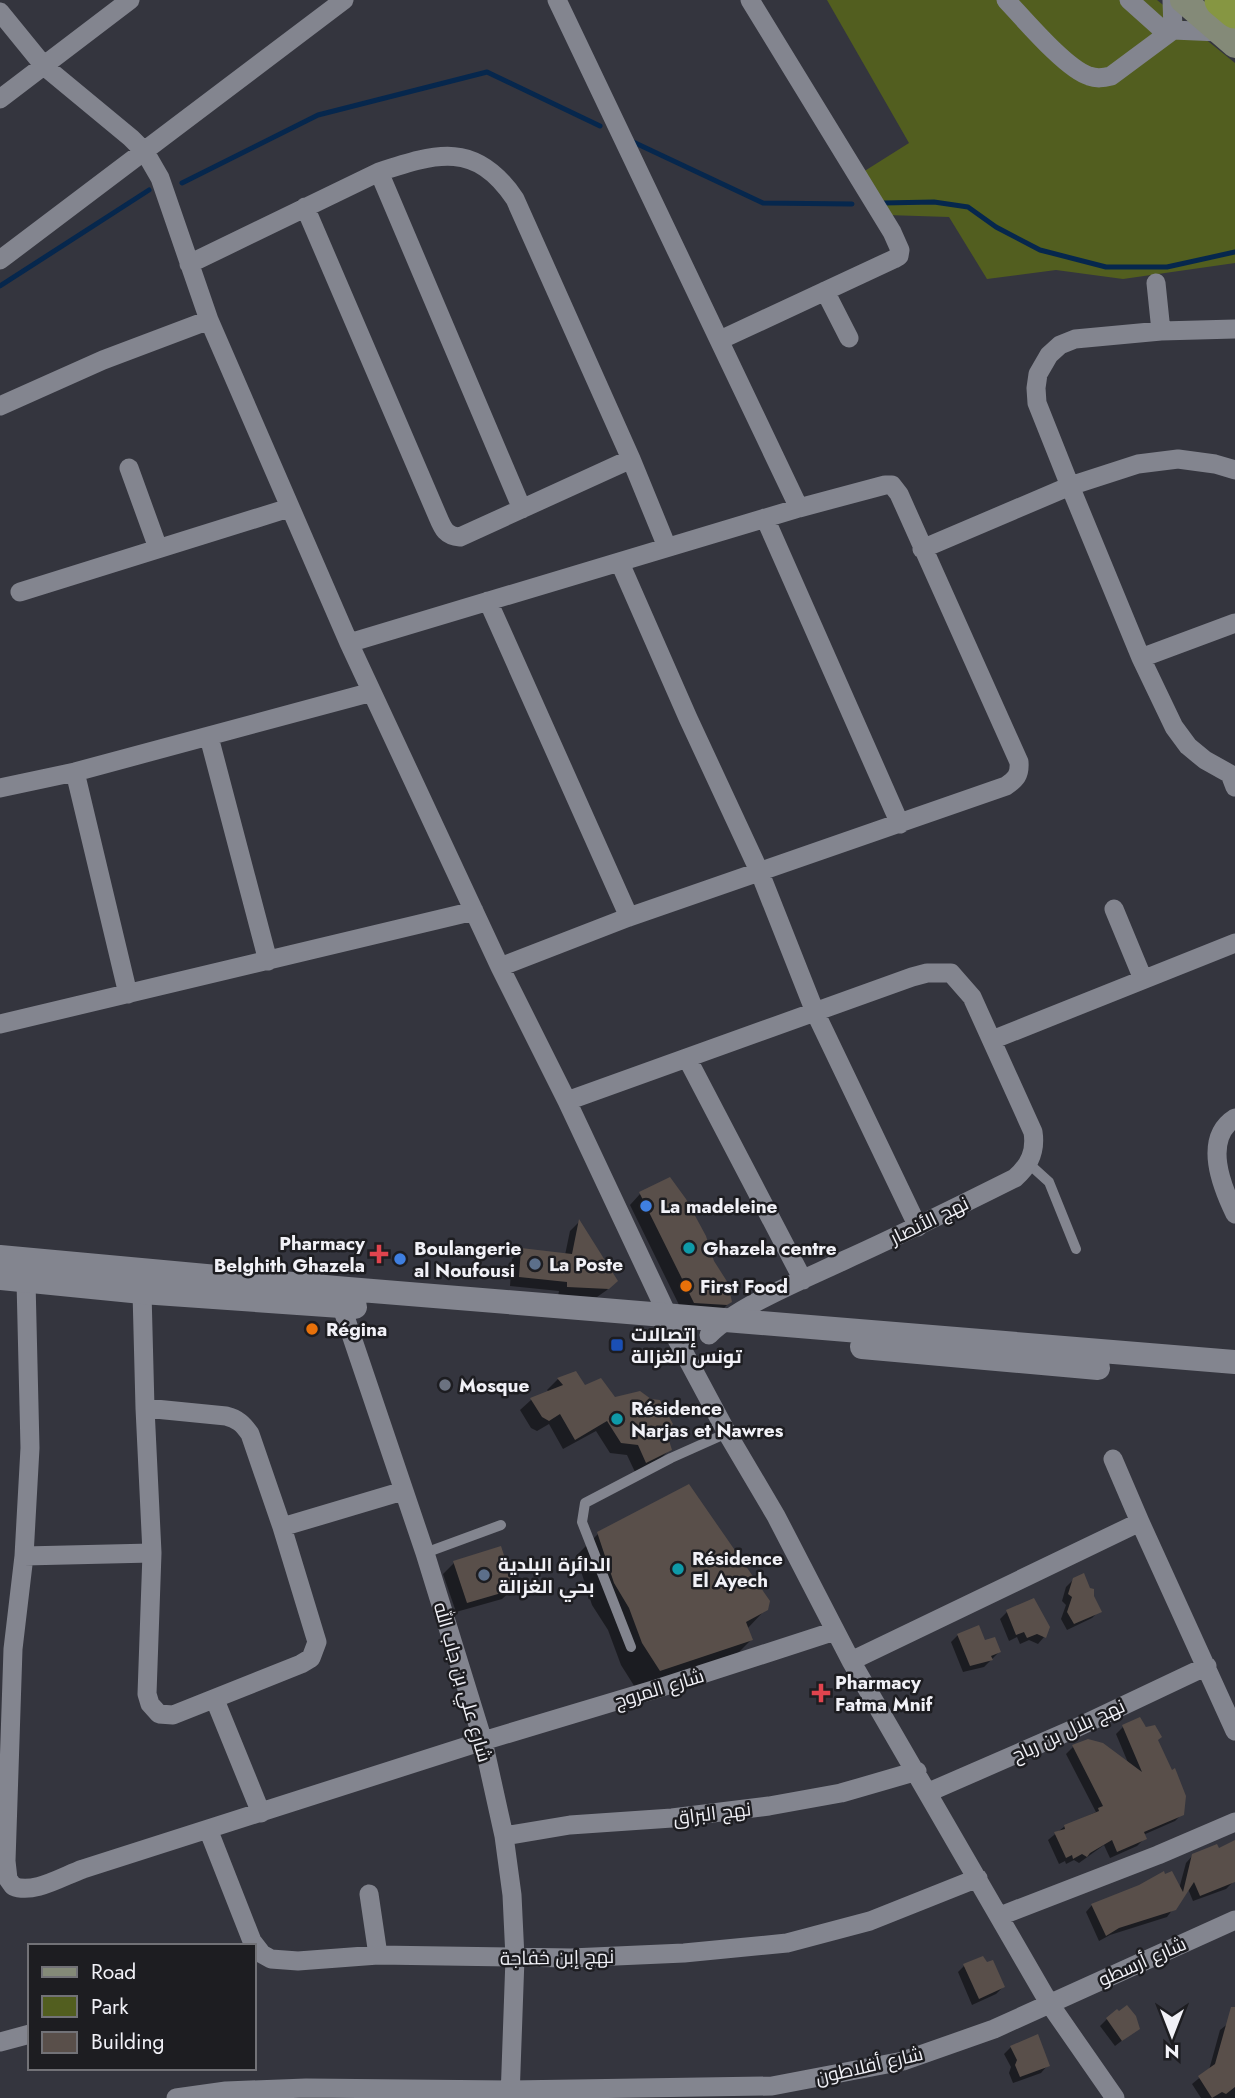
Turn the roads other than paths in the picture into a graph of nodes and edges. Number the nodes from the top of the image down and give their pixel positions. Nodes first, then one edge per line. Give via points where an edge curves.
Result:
1 (130, 0) edge
2 (344, 0) edge
3 (750, 0) edge
4 (1006, 0) edge
5 (1129, 0) edge
6 (1172, 0) edge
7 (1183, 0) edge
8 (560, 1) edge
9 (0, 12) edge
10 (1228, 22) edge
11 (1170, 32) junction
12 (44, 66) junction
13 (0, 99) edge
14 (145, 152) junction
15 (379, 172) junction
16 (305, 207) junction
17 (0, 260) edge
18 (189, 264) junction
19 (1156, 283) dead end
20 (825, 291) junction
21 (209, 320) junction
22 (1235, 329) edge
23 (1161, 331) junction
24 (849, 338) dead end
25 (720, 340) junction
26 (0, 406) edge
27 (631, 459) junction
28 (129, 468) dead end
29 (1235, 470) edge
30 (1070, 486) junction
31 (289, 508) junction
32 (799, 508) junction
33 (522, 509) junction
34 (765, 518) junction
35 (667, 547) junction
36 (158, 548) junction
37 (922, 549) junction
38 (620, 562) junction
39 (20, 592) dead end
40 (488, 601) junction
41 (1235, 623) edge
42 (349, 643) junction
43 (1141, 658) junction
44 (372, 692) junction
45 (209, 737) junction
46 (75, 772) junction
47 (1233, 778) edge
48 (0, 788) edge
49 (900, 824) junction
50 (760, 873) junction
51 (1114, 909) dead end
52 (474, 911) junction
53 (629, 917) junction
54 (1235, 943) edge
55 (268, 961) junction
56 (500, 967) junction
57 (1143, 978) junction
58 (128, 994) junction
59 (815, 1012) junction
60 (0, 1024) edge
61 (992, 1040) junction
62 (687, 1058) junction
63 (567, 1101) junction
64 (1235, 1118) edge
65 (1028, 1163) junction
66 (1235, 1214) edge
67 (918, 1227) junction
68 (1076, 1249) dead end
69 (0, 1256) edge
70 (0, 1278) edge
71 (803, 1280) junction
72 (26, 1281) junction
73 (142, 1292) junction
74 (338, 1297) junction
75 (671, 1325) junction
76 (716, 1328) junction
77 (1235, 1362) edge
78 (1235, 1378) edge
79 (145, 1408) junction
80 (727, 1433) junction
81 (1113, 1459) dead end
82 (403, 1491) junction
83 (1140, 1522) junction
84 (501, 1525) dead end
85 (282, 1527) junction
86 (152, 1553) junction
87 (425, 1553) junction
88 (24, 1556) junction
89 (835, 1631) junction
90 (631, 1647) dead end
91 (851, 1661) junction
92 (1207, 1666) junction
93 (215, 1700) junction
94 (1235, 1731) edge
95 (483, 1741) junction
96 (917, 1771) junction
97 (929, 1792) junction
98 (261, 1812) junction
99 (1235, 1822) edge
100 (208, 1829) junction
101 (504, 1836) junction
102 (978, 1878) junction
103 (369, 1894) dead end
104 (1000, 1916) junction
105 (1235, 1920) edge
106 (254, 1944) edge
107 (256, 1946) edge
108 (378, 1955) junction
109 (515, 1958) junction
110 (1049, 2003) junction
111 (28, 2035) edge
112 (0, 2042) edge
113 (773, 2092) edge
114 (308, 2093) edge
115 (227, 2094) edge
116 (510, 2094) edge
117 (176, 2098) edge
118 (1115, 2098) edge

1 - 12 street
2 - 14 street
3 - 20 street via 900,250 894,259
4 - 11 street via 1072,66 1099,79 1111,76
5 - 11 street
6 - 11 street
7 - 10 main road
8 - 25 street
9 - 12 street
10 - 11 street
12 - 13 street
12 - 14 street
14 - 17 street
14 - 18 street via 160,178
15 - 16 street
15 - 27 street via 444,155 471,160 504,182
15 - 33 street
16 - 18 street
16 - 33 street via 444,531 460,537
18 - 21 street
19 - 23 street
20 - 24 street
20 - 25 street
21 - 26 street
21 - 31 street
22 - 23 street
23 - 30 street via 1075,339 1060,345 1042,365 1037,403
25 - 32 street
27 - 33 street
27 - 35 street
28 - 36 street
29 - 30 street via 1159,460
30 - 37 street
30 - 43 street
31 - 36 street
31 - 42 street
32 - 34 street
32 - 37 street via 892,485
34 - 35 street
34 - 49 street
35 - 38 street
36 - 39 street
37 - 49 street via 1020,771 1006,786
38 - 40 street
38 - 50 street
40 - 42 street
40 - 53 street
41 - 43 street
42 - 44 street
43 - 47 street via 1188,746
44 - 45 street
44 - 52 street
45 - 46 street
45 - 55 street
46 - 48 street
46 - 58 street
49 - 50 street
50 - 53 street
50 - 59 street
51 - 57 street
52 - 55 street
52 - 56 street
53 - 56 street
54 - 57 street
55 - 58 street
56 - 63 street
57 - 61 street
58 - 60 street
59 - 61 street via 912,977 951,973 972,996
59 - 62 street
59 - 67 street
61 - 65 street via 1033,1132 1035,1145
62 - 63 street
62 - 71 street
63 - 75 street
64 - 66 street via 1227,1123 1219,1143 1217,1168
65 - 67 street, نهج الأنصار via 1015,1178
65 - 68 lane via 1049,1182
67 - 71 street, نهج الأنصار
69 - 74 street
70 - 72 street
71 - 76 street, نهج الأنصار
72 - 73 street
72 - 88 street via 30,1448
73 - 74 street
73 - 79 street
74 - 75 street
74 - 82 street, شارع علي بن جاب الله
75 - 76 street
75 - 80 street
76 - 77 street via 944,1336
76 - 78 street
79 - 85 street via 238,1419 250,1434
79 - 86 street
80 - 89 street
80 - 90 lane via 586,1503 582,1522
81 - 83 street
82 - 85 street
82 - 87 street, شارع علي بن جاب الله
83 - 91 street
83 - 92 street
84 - 87 lane
85 - 93 street via 316,1651 301,1664
86 - 88 street
86 - 93 street via 150,1704 159,1714 173,1715
87 - 95 street, شارع علي بن جاب الله
88 - 100 street, شارع المروج via 12,1662 6,1871 13,1886 38,1886
89 - 91 street
89 - 95 street, شارع المروج
91 - 96 street
92 - 94 street
92 - 97 street, نهج بلال بن رباح
93 - 98 street
95 - 98 street, شارع المروج
95 - 101 street, شارع علي بن جاب الله
96 - 97 street
96 - 101 street, نهج البراق via 841,1793 769,1806 570,1825
97 - 102 street
98 - 100 street, شارع المروج
99 - 104 street
100 - 106 street, نهج إبن خفاجة
101 - 109 street, شارع علي بن جاب الله
102 - 104 street
102 - 109 street, نهج إبن خفاجة via 870,1921 787,1943 684,1953
103 - 108 street
104 - 110 street
105 - 110 street, شارع أرسطو
107 - 108 street, نهج إبن خفاجة via 278,1960
108 - 109 street, نهج إبن خفاجة
109 - 116 street, شارع علي بن جاب الله
110 - 113 street, شارع أفلاطون via 994,2029 903,2061
110 - 118 street
111 - 112 street
113 - 116 street, شارع أفلاطون
114 - 115 street, شارع أفلاطون
114 - 116 street, شارع أفلاطون
115 - 117 street, شارع أفلاطون

